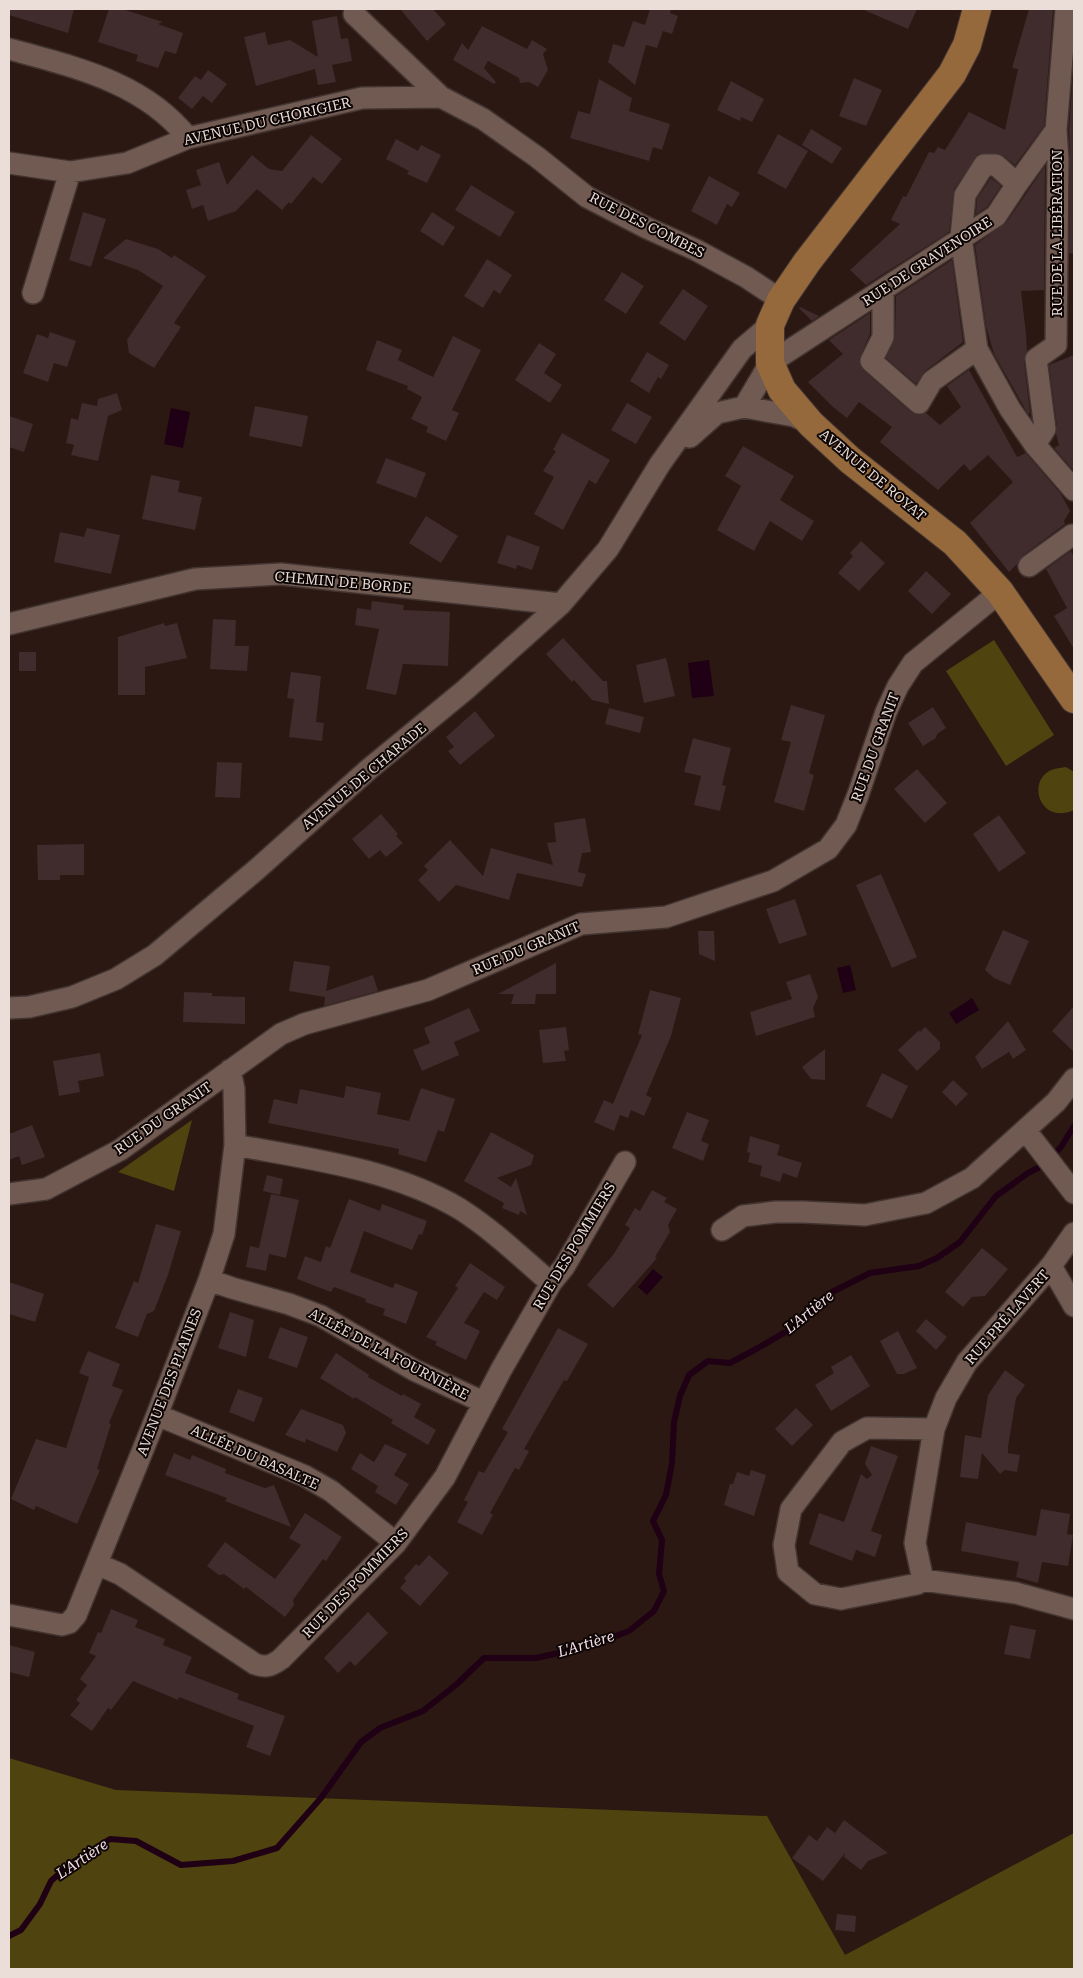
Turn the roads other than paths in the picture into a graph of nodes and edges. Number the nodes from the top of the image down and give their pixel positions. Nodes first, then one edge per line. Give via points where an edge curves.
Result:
1 (978, 9) edge
2 (1066, 9) edge
3 (354, 14) dead end
4 (9, 49) edge
5 (441, 97) junction
6 (1056, 130) junction
7 (188, 138) junction
8 (1066, 159) edge
9 (9, 163) edge
10 (70, 172) junction
11 (1017, 184) junction
12 (961, 237) junction
13 (883, 290) junction
14 (33, 293) dead end
15 (781, 300) junction
16 (770, 325) junction
17 (977, 349) junction
18 (770, 363) junction
19 (744, 407) junction
20 (811, 424) junction
21 (1035, 445) junction
22 (660, 464) junction
23 (1074, 490) edge
24 (1074, 536) edge
25 (1029, 566) dead end
26 (1000, 592) junction
27 (561, 604) junction
28 (9, 624) edge
29 (1074, 699) edge
30 (9, 1008) edge
31 (230, 1070) junction
32 (1074, 1079) edge
33 (1026, 1131) junction
34 (235, 1145) junction
35 (625, 1162) dead end
36 (1074, 1192) edge
37 (9, 1194) edge
38 (722, 1230) dead end
39 (1074, 1233) edge
40 (1051, 1266) junction
41 (209, 1280) junction
42 (551, 1283) junction
43 (1074, 1306) edge
44 (483, 1402) junction
45 (157, 1415) junction
46 (934, 1429) junction
47 (396, 1543) junction
48 (97, 1564) junction
49 (923, 1580) junction
50 (1074, 1609) edge
51 (9, 1615) edge

1 - 15 main road, AVENUE DE ROYAT via 967,45 952,74
2 - 6 street, RUE DE LA LIBÉRATION
3 - 5 street
4 - 7 street via 79,68 130,90 155,104
5 - 7 street, AVENUE DU CHORIGIER via 362,98
5 - 15 street, RUE DES COMBES via 483,118 587,197 696,250
6 - 8 street, RUE DE LA LIBÉRATION
6 - 11 street, RUE DE GRAVENOIRE
7 - 10 street, AVENUE DU CHORIGIER via 127,163
8 - 21 street, RUE DE LA LIBÉRATION via 1056,345 1036,359 1045,429
9 - 10 street, AVENUE DU CHORIGIER
10 - 14 street
11 - 12 street, RUE DE GRAVENOIRE via 996,216
11 - 12 street via 996,165 984,166 965,195
12 - 13 street, RUE DE GRAVENOIRE
12 - 17 street
13 - 17 street via 883,338 871,361 919,403 932,381
13 - 18 street, RUE DE GRAVENOIRE
15 - 16 main road, AVENUE DE ROYAT
16 - 18 main road, AVENUE DE ROYAT
16 - 22 street, AVENUE DE CHARADE via 742,349
17 - 21 street via 1010,409
18 - 19 street
18 - 20 main road, AVENUE DE ROYAT via 782,390
19 - 20 street, AVENUE DE CHARADE via 794,416
19 - 22 street, AVENUE DE CHARADE via 716,413
20 - 26 main road, AVENUE DE ROYAT via 850,460 955,542
21 - 23 street
22 - 27 street, AVENUE DE CHARADE via 608,549
24 - 25 street
26 - 29 main road, AVENUE DE ROYAT
26 - 31 street, RUE DU GRANIT via 913,663 886,712 846,824 828,849 773,881 666,917 581,924 428,990 304,1024 280,1034
27 - 28 street, CHEMIN DE BORDE via 280,574 195,579
27 - 30 street, AVENUE DE CHARADE via 155,955 116,979 72,997 30,1007
31 - 34 street, AVENUE DES PLAINES via 234,1089
31 - 37 street, RUE DU GRANIT via 120,1150 46,1188
32 - 33 street
33 - 36 street
33 - 38 street via 972,1178 926,1203 865,1215 785,1212 743,1216
34 - 41 street, AVENUE DES PLAINES via 224,1234
34 - 42 street via 320,1160 437,1197 482,1225
35 - 42 street, RUE DES POMMIERS via 564,1267
39 - 40 street
40 - 43 street, RUE PRÉ LAVERT
40 - 46 street, RUE PRÉ LAVERT via 967,1362 946,1398
41 - 44 street, ALLÉE DE LA FOURNIÈRE via 321,1316 414,1370
41 - 45 street, AVENUE DES PLAINES
42 - 44 street, RUE DES POMMIERS
44 - 47 street, RUE DES POMMIERS via 446,1476
45 - 47 street, ALLÉE DU BASALTE via 305,1476 331,1491
45 - 48 street, AVENUE DES PLAINES
46 - 49 street, RUE PRÉ LAVERT via 915,1543
46 - 49 street via 867,1428 842,1442 791,1509 784,1545 788,1572 815,1594 842,1599 917,1584
47 - 48 street, RUE DES POMMIERS via 281,1659 272,1666 263,1667 120,1574
48 - 51 street, AVENUE DES PLAINES via 76,1615 69,1624
49 - 50 street via 1016,1593

